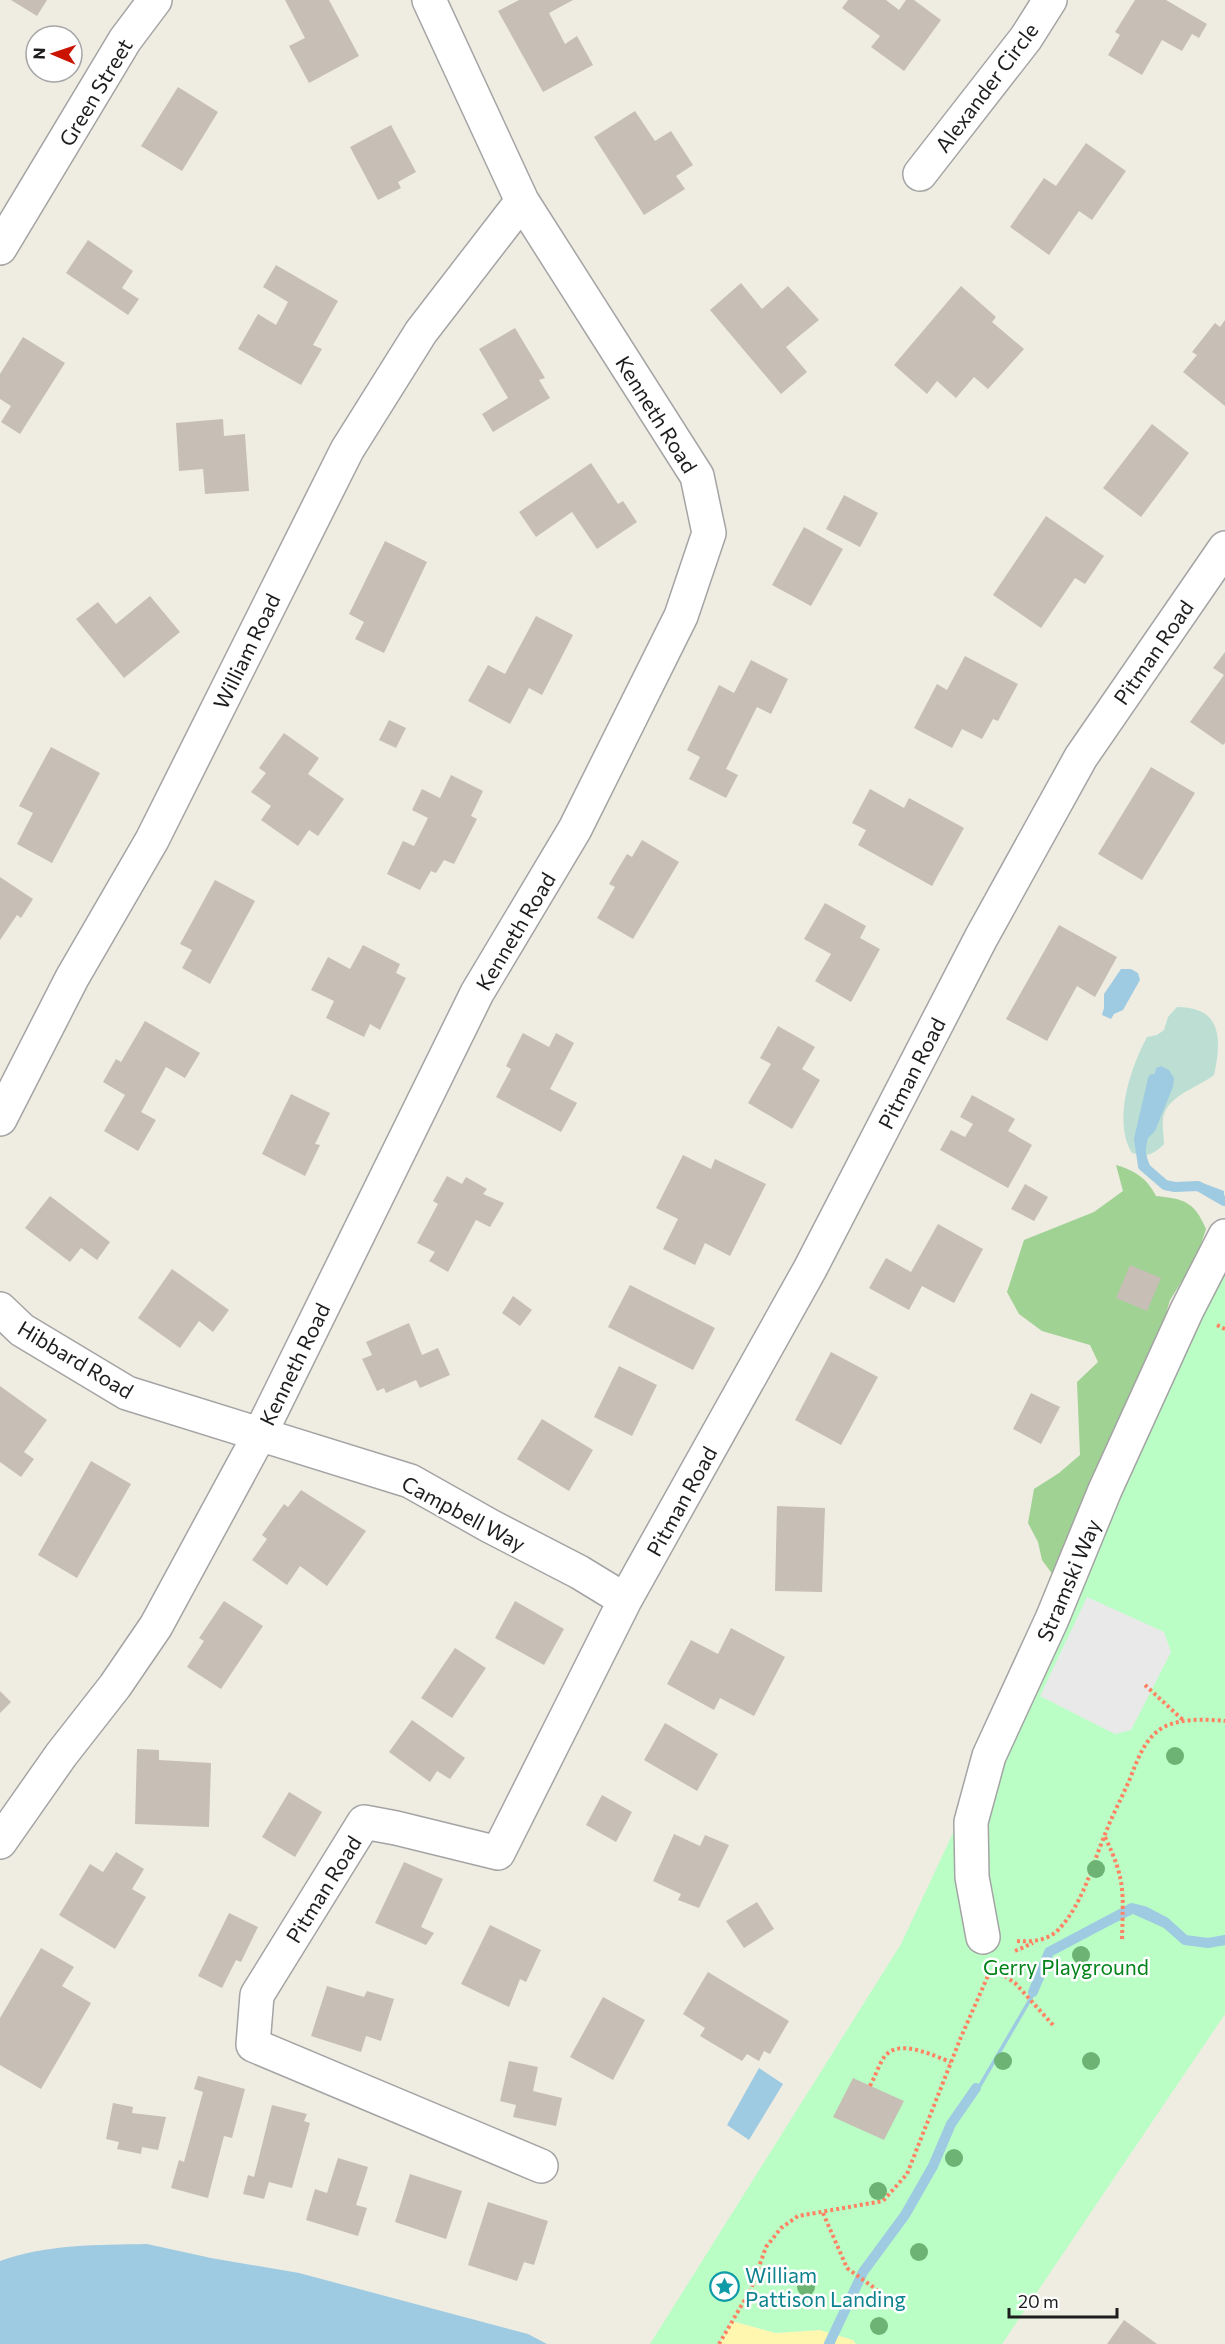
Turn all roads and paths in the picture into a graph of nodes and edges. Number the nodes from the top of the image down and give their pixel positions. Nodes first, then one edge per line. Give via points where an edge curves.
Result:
1 (155, 0) edge
2 (429, 0) edge
3 (1050, 0) edge
4 (920, 174) dead end
5 (522, 201) junction
6 (0, 248) edge
7 (1225, 548) edge
8 (0, 1119) edge
9 (1225, 1236) edge
10 (0, 1310) edge
11 (260, 1434) junction
12 (625, 1600) junction
13 (1145, 1685) dead end
14 (1225, 1720) edge
15 (1184, 1721) junction
16 (1105, 1836) junction
17 (0, 1842) edge
18 (1122, 1940) dead end
19 (988, 1952) junction
20 (1053, 2025) dead end
21 (951, 2062) junction
22 (870, 2086) dead end
23 (541, 2166) dead end
24 (823, 2213) junction
25 (876, 2290) dead end
26 (719, 2344) edge

1 - 6 street, Green Street via 125,40
2 - 5 street, Kenneth Road
3 - 4 street, Alexander Circle via 1026,38
5 - 8 street, William Road via 421,332 347,450 152,840 72,978
5 - 11 street, Kenneth Road via 698,477 709,533 681,616 575,830 477,993
7 - 12 street, Pitman Road via 1081,757 981,938 810,1269
9 - 19 street, Stramski Way via 1187,1310 989,1756 971,1822 972,1877
10 - 11 street, Hibbard Road via 22,1330 127,1393
11 - 12 street, Campbell Way via 410,1481
11 - 17 street, Kenneth Road via 156,1626
12 - 23 street, Pitman Road via 498,1853 364,1822 257,1995 253,2045
13 - 15 path
14 - 15 path
15 - 16 path via 1162,1728 1143,1747
16 - 18 path via 1123,1883
16 - 19 path via 1080,1895 1058,1931 1034,1942
19 - 20 path
19 - 21 path
21 - 22 path via 915,2049 897,2049 885,2056
21 - 24 path via 907,2174 883,2202
24 - 25 path via 847,2268
24 - 26 path via 798,2216 766,2247 751,2289

